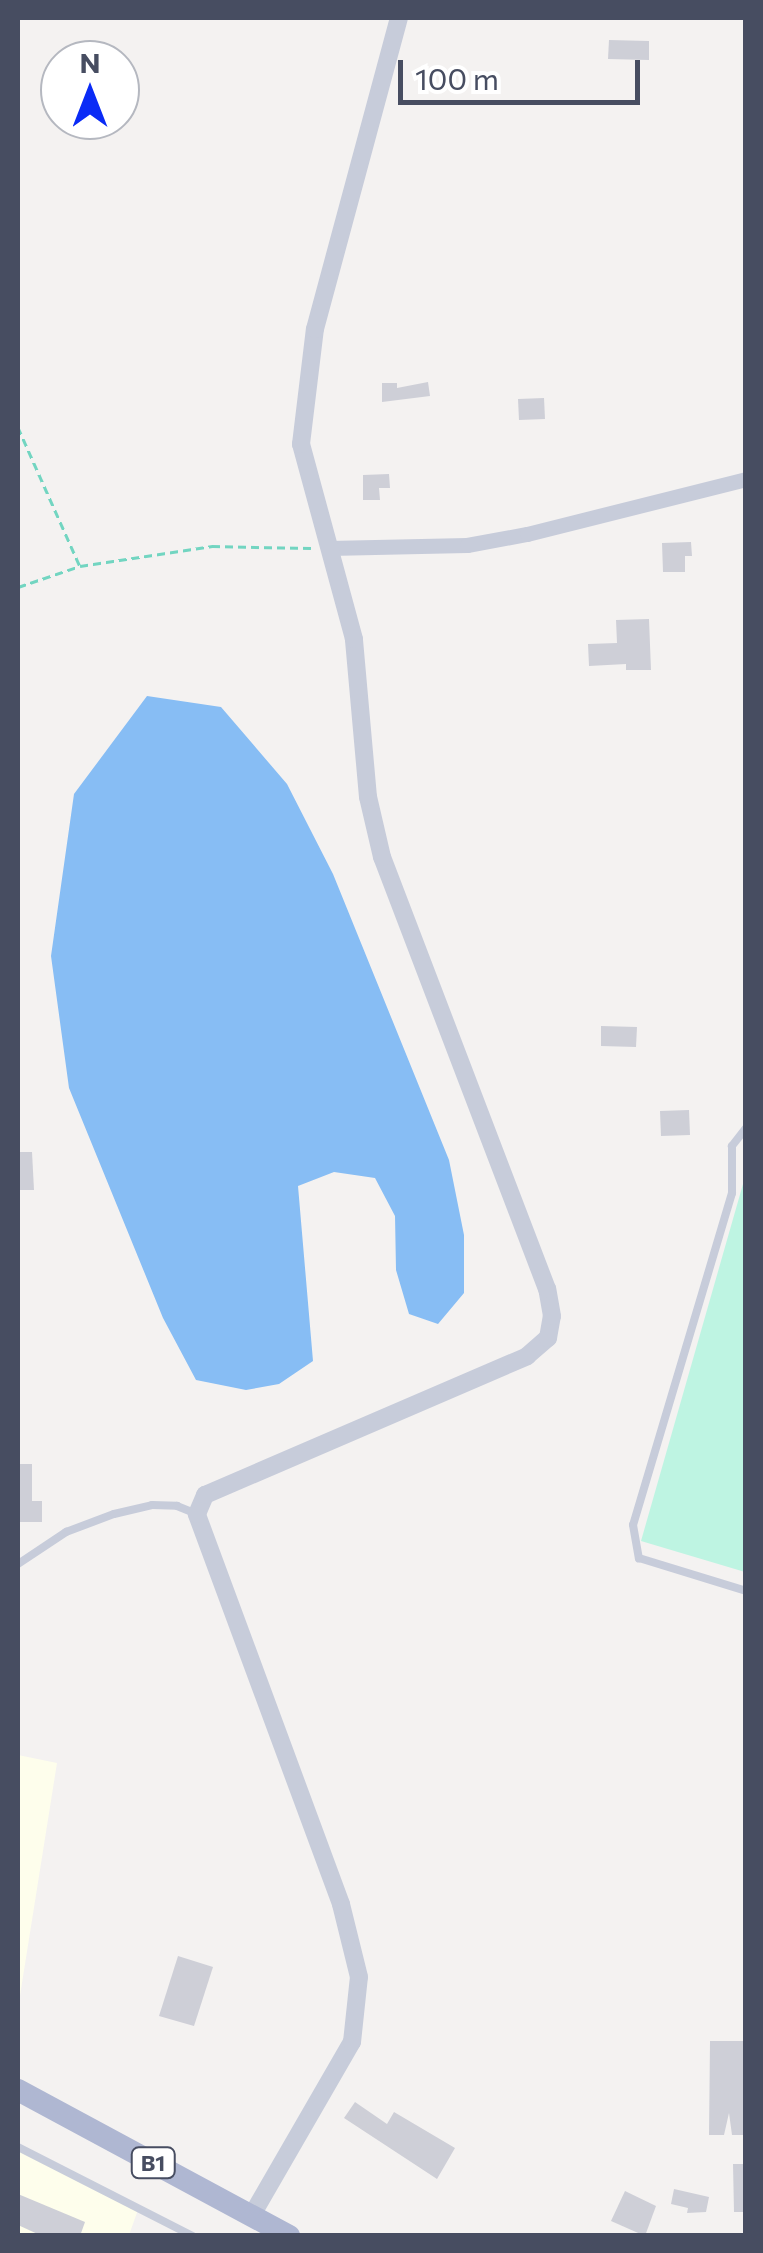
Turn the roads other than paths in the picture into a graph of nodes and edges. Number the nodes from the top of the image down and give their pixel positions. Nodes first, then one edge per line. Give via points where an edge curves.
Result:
1 (398, 18) edge
2 (746, 479) edge
3 (329, 548) junction
4 (746, 1128) edge
5 (197, 1514) junction
6 (18, 1564) edge
7 (746, 1591) edge
8 (18, 2090) edge
9 (18, 2147) edge
10 (252, 2215) junction
11 (193, 2236) edge
12 (289, 2236) edge

1 - 3 street via 316,329 302,412 301,444
2 - 3 street via 468,544
3 - 5 street via 354,639 368,796 382,857 552,1316 548,1338 527,1356 205,1495
4 - 7 lane via 732,1146 732,1193 633,1525 639,1558
5 - 6 lane via 152,1505 114,1514 66,1532
5 - 10 street via 341,1904 359,1977 352,2042
8 - 10 main road, B1
9 - 11 lane
10 - 12 main road, B1

